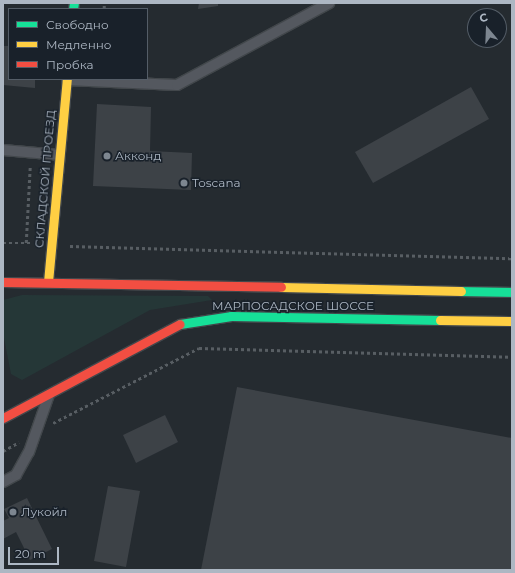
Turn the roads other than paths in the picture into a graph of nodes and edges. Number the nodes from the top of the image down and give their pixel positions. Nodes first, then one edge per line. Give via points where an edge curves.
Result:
1 (329, 3) edge
2 (67, 80) edge
3 (3, 150) edge
4 (60, 154) junction
5 (3, 282) edge
6 (48, 282) junction
7 (512, 292) edge
8 (512, 321) edge
9 (50, 392) junction
10 (3, 418) edge
11 (3, 482) edge

1 - 2 lane via 177,85
2 - 4 main road, СКЛАДСКОЙ ПРОЕЗД
3 - 4 lane
4 - 6 main road, СКЛАДСКОЙ ПРОЕЗД
5 - 6 main road, МАРПОСАДСКОЕ ШОССЕ
6 - 7 main road, МАРПОСАДСКОЕ ШОССЕ
8 - 9 main road, МАРПОСАДСКОЕ ШОССЕ via 231,316 196,319 171,327
9 - 10 main road, МАРПОСАДСКОЕ ШОССЕ
9 - 11 lane via 29,452 16,475

